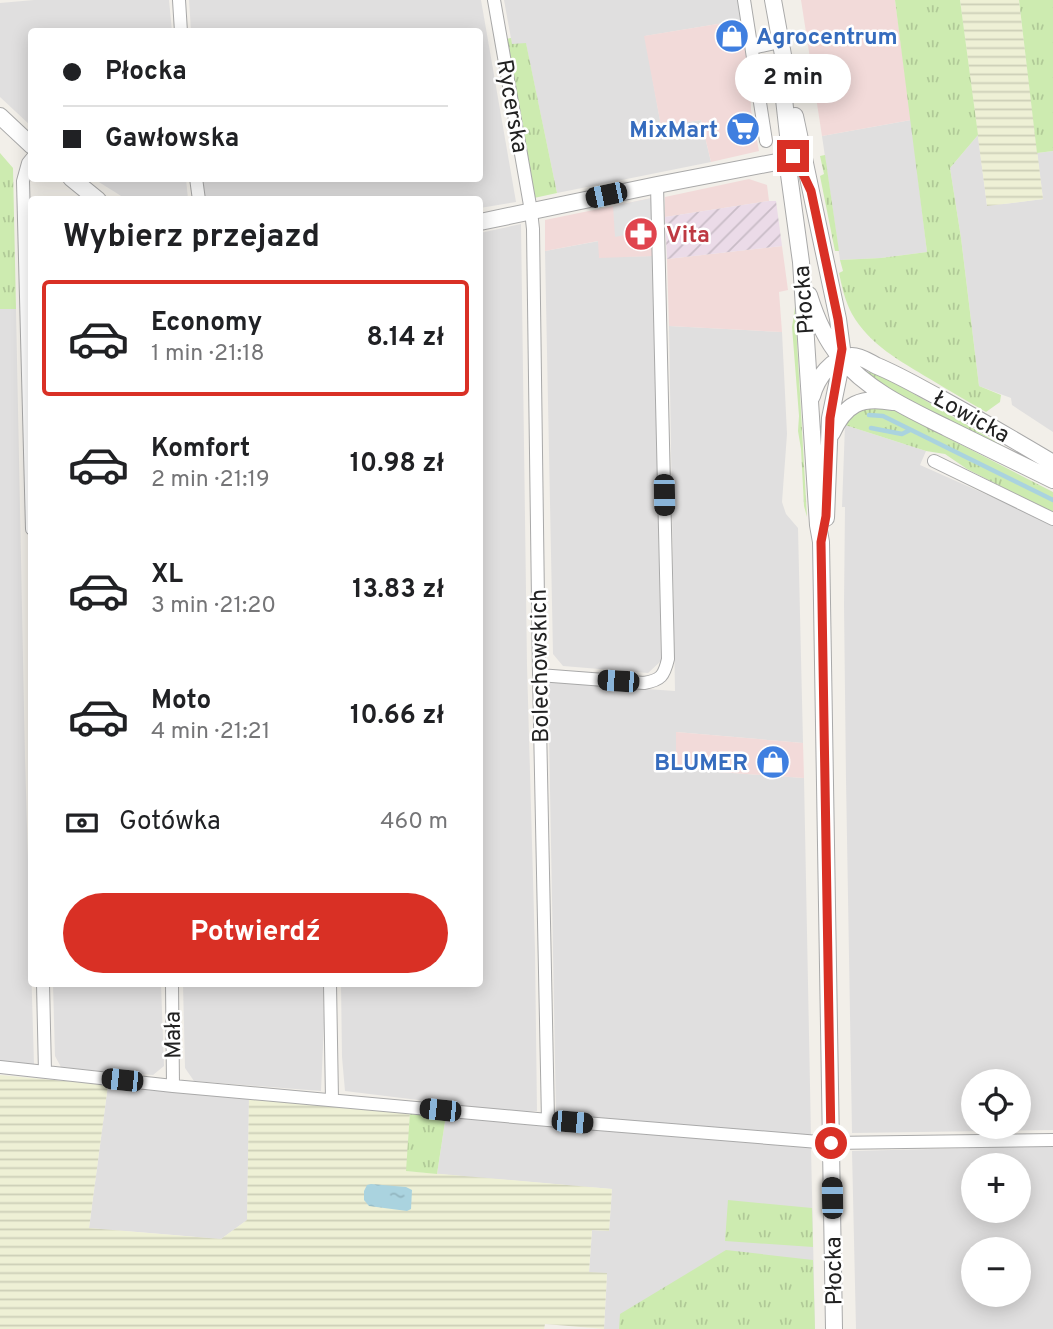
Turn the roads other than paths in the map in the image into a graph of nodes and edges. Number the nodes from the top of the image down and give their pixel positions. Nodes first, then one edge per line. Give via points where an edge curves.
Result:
1 (179, 0) edge
2 (494, 0) edge
3 (744, 0) edge
4 (772, 0) edge
5 (181, 28) edge
6 (752, 48) junction
7 (781, 50) junction
8 (782, 88) junction
9 (759, 93) junction
10 (0, 116) edge
11 (799, 134) junction
12 (766, 141) dead end
13 (28, 142) edge
14 (788, 160) junction
15 (28, 163) edge
16 (76, 182) edge
17 (657, 184) junction
18 (811, 191) junction
19 (93, 196) edge
20 (531, 211) junction
21 (483, 221) edge
22 (802, 262) junction
23 (838, 319) junction
24 (28, 336) edge
25 (842, 360) junction
26 (890, 371) junction
27 (907, 408) junction
28 (810, 409) junction
29 (830, 438) junction
30 (934, 461) dead end
31 (1053, 463) edge
32 (1053, 480) edge
33 (1053, 519) edge
34 (821, 542) junction
35 (538, 675) junction
36 (43, 987) edge
37 (172, 987) edge
38 (330, 987) edge
39 (0, 1067) edge
40 (45, 1072) junction
41 (173, 1086) junction
42 (332, 1099) junction
43 (548, 1120) junction
44 (1053, 1140) edge
45 (831, 1143) junction
46 (834, 1329) edge

1 - 5 street
2 - 20 street, Rycerska
3 - 6 street
4 - 7 street, Płocka
6 - 7 street
6 - 9 street
7 - 8 street, Płocka
7 - 11 street, Płocka
8 - 9 street
8 - 14 street, Płocka
9 - 12 street
10 - 13 street
11 - 14 street
11 - 18 street, Płocka
14 - 17 street
14 - 18 street via 803,174
14 - 22 street, Płocka
15 - 24 street via 23,181
16 - 19 street
17 - 20 street
17 - 35 street via 668,659 661,677 645,683
18 - 23 street, Płocka
20 - 21 street
20 - 35 street, Bolechowskich
22 - 25 street, Łowicka via 816,316
22 - 28 street, Płocka
23 - 25 street, Płocka
23 - 26 street, Łowicka via 851,343
25 - 26 street, Łowicka via 861,358
25 - 27 street, Łowicka
25 - 28 street via 818,378
25 - 29 street, Płocka
26 - 31 street, Łowicka
27 - 29 street, Łowicka via 877,400 855,404 842,414
27 - 32 street, Łowicka
28 - 34 street, Płocka
29 - 34 street, Płocka
30 - 33 street
34 - 45 street, Płocka
35 - 43 street, Bolechowskich
36 - 40 street
37 - 41 street, Mała
38 - 42 street
39 - 40 street
40 - 41 street
41 - 42 street
42 - 43 street
43 - 45 street
44 - 45 street
45 - 46 street, Płocka

